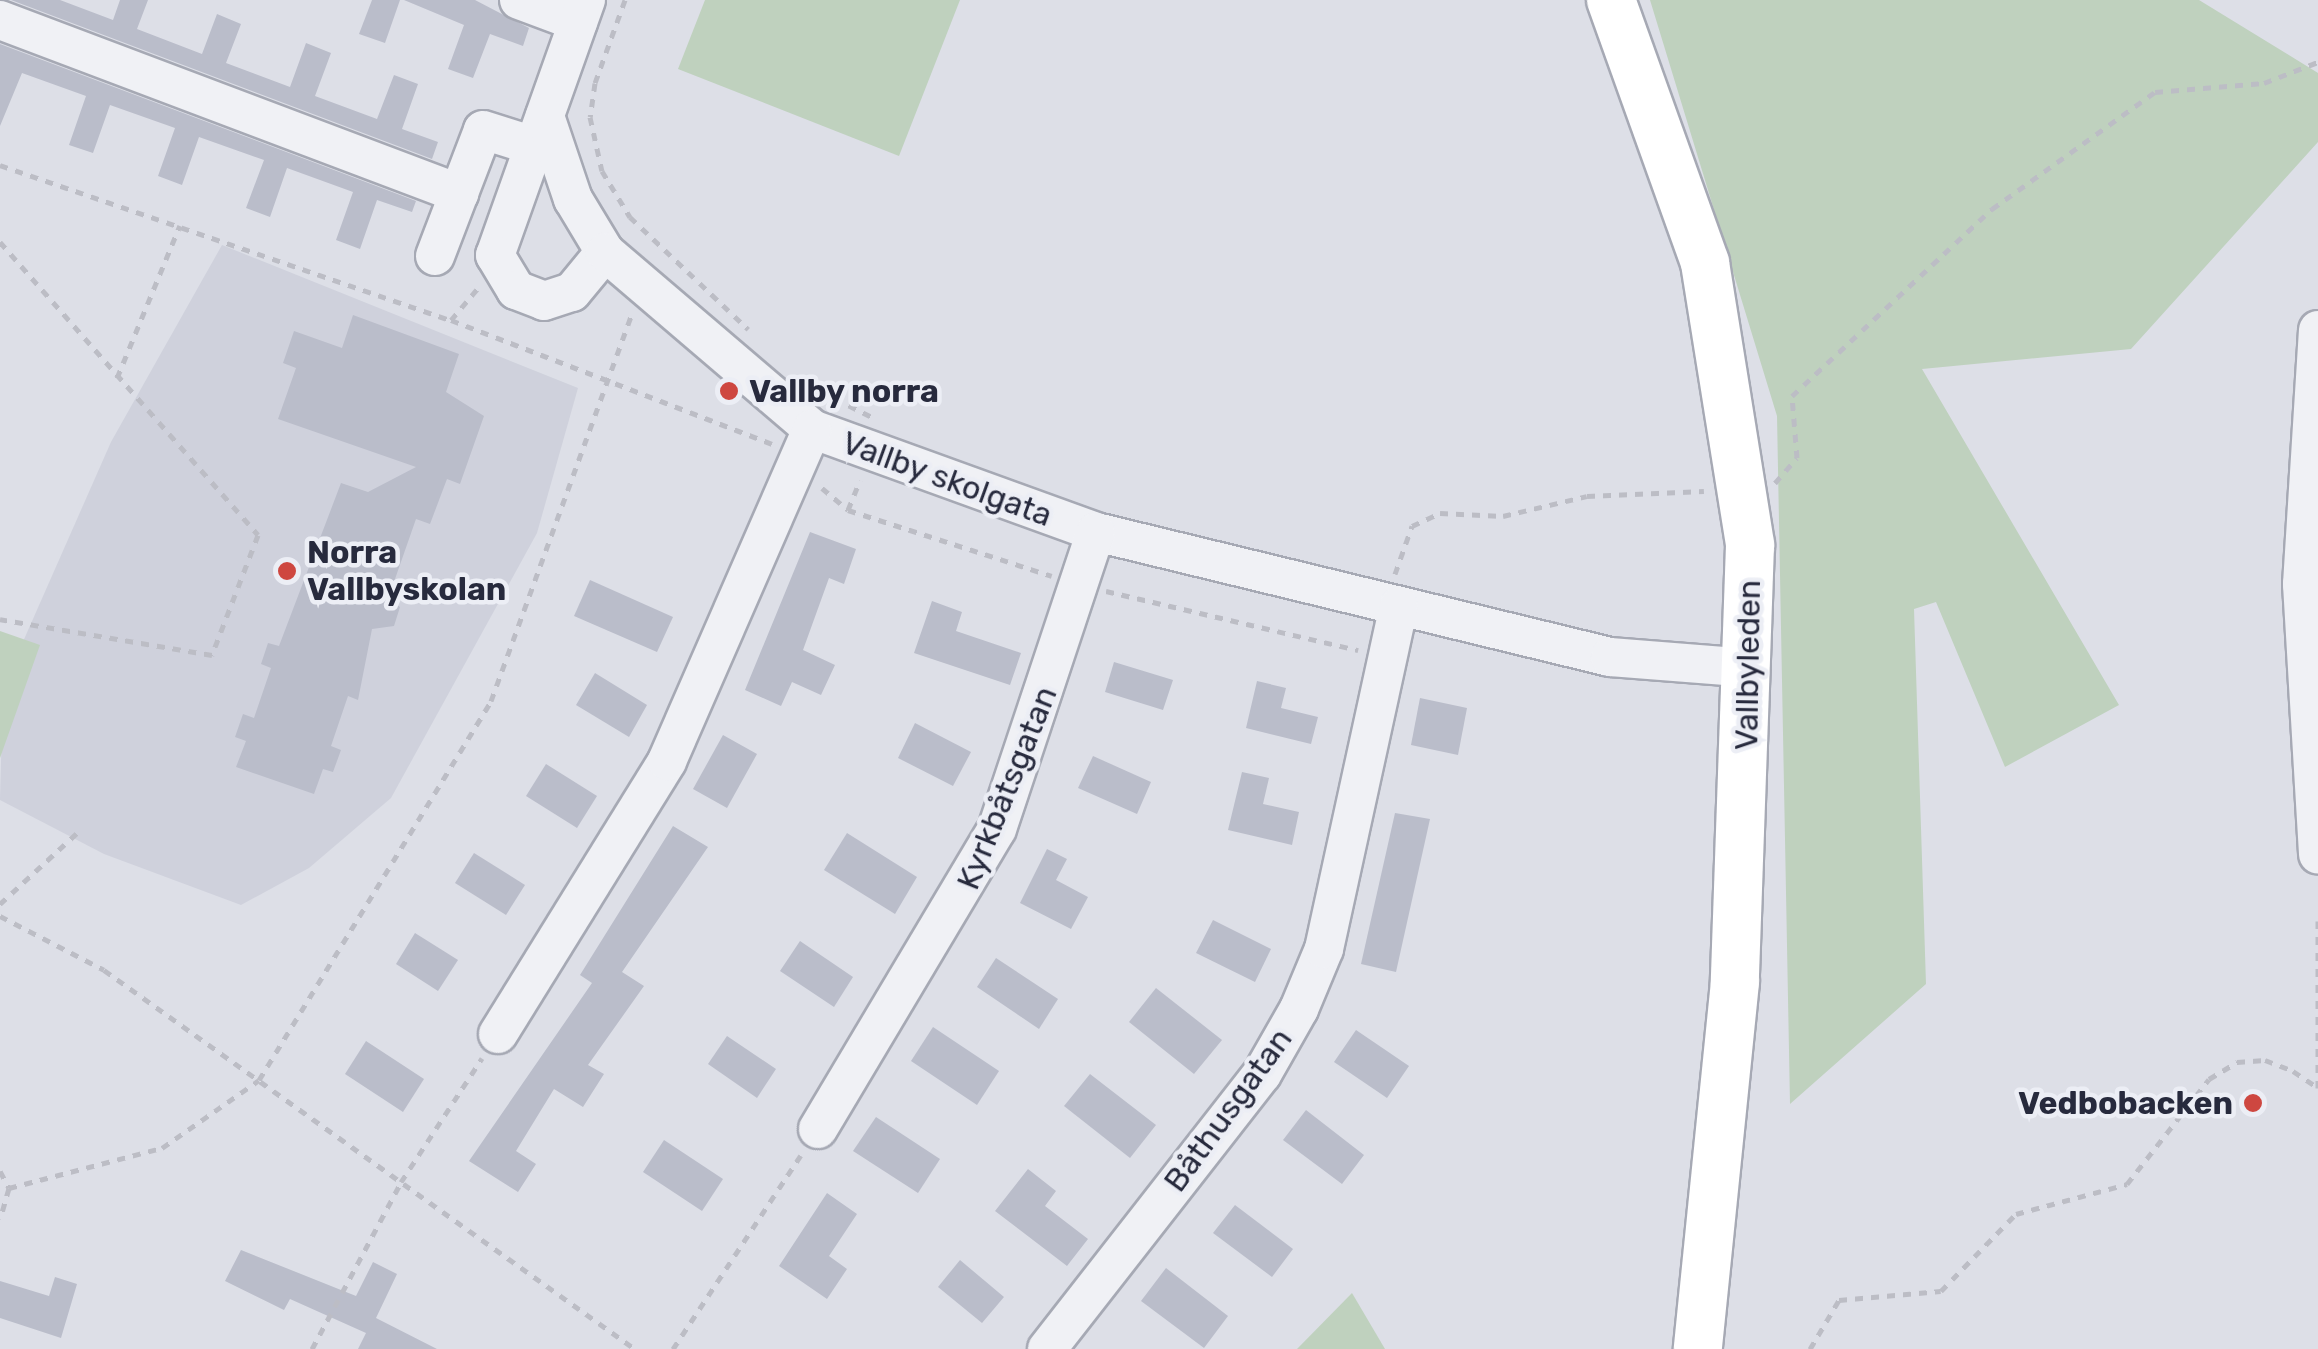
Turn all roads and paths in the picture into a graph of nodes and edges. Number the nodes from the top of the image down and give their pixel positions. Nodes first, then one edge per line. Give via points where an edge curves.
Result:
1 (519, 0) edge
2 (626, 0) edge
3 (1610, 0) edge
4 (582, 11) edge
5 (0, 20) edge
6 (2318, 62) edge
7 (539, 131) junction
8 (0, 165) edge
9 (459, 193) junction
10 (180, 225) junction
11 (0, 242) edge
12 (604, 252) junction
13 (434, 256) dead end
14 (676, 262) dead end
15 (2318, 330) edge
16 (117, 378) junction
17 (606, 380) junction
18 (802, 445) junction
19 (1717, 490) dead end
20 (1769, 490) dead end
21 (1096, 532) junction
22 (1393, 604) junction
23 (0, 619) edge
24 (1749, 668) junction
25 (2311, 704) edge
26 (78, 832) dead end
27 (2318, 855) edge
28 (0, 904) edge
29 (0, 916) edge
30 (2318, 921) edge
31 (498, 1034) joint
32 (259, 1080) junction
33 (2318, 1088) edge
34 (818, 1128) joint
35 (0, 1171) edge
36 (401, 1182) junction
37 (9, 1188) junction
38 (0, 1219) edge
39 (312, 1349) edge
40 (635, 1349) edge
41 (673, 1349) edge
42 (1046, 1349) edge
43 (1698, 1349) edge
44 (1810, 1349) edge

1 - 4 street
2 - 14 path via 595,83 593,144 615,198
3 - 24 main road, Vallbyleden via 1680,173 1724,355 1750,545
4 - 7 street
5 - 9 street
6 - 20 path via 2264,83 2156,92 1992,209 1792,396 1797,458
7 - 9 street via 483,130
7 - 12 street
7 - 12 street via 495,256 516,290 544,301 572,292
8 - 10 path
9 - 13 street
10 - 16 path
10 - 17 path
11 - 16 path
12 - 18 street
15 - 25 street
16 - 23 path via 258,536 212,654
17 - 18 path
17 - 32 path via 491,700
18 - 21 street, Vallby skolgata
18 - 31 street, Vallby skolgata via 684,728
19 - 22 path via 1586,496 1503,516 1440,513 1412,526
21 - 22 street, Vallby skolgata
21 - 34 street, Kyrkbåtsgatan via 997,830
22 - 24 street, Vallby skolgata via 1610,657
22 - 42 street, Båthusgatan via 1324,949 1299,1008 1262,1074
24 - 43 main road, Vallbyleden via 1735,982
25 - 27 street
26 - 28 path
29 - 32 path via 104,970
30 - 33 path
31 - 36 path
32 - 36 path
32 - 37 path via 162,1148
33 - 44 path via 2265,1060 2237,1062 2210,1079 2127,1184 2016,1214 1941,1290 1839,1300
34 - 41 path
35 - 37 path
36 - 39 path
36 - 40 path
37 - 38 path

